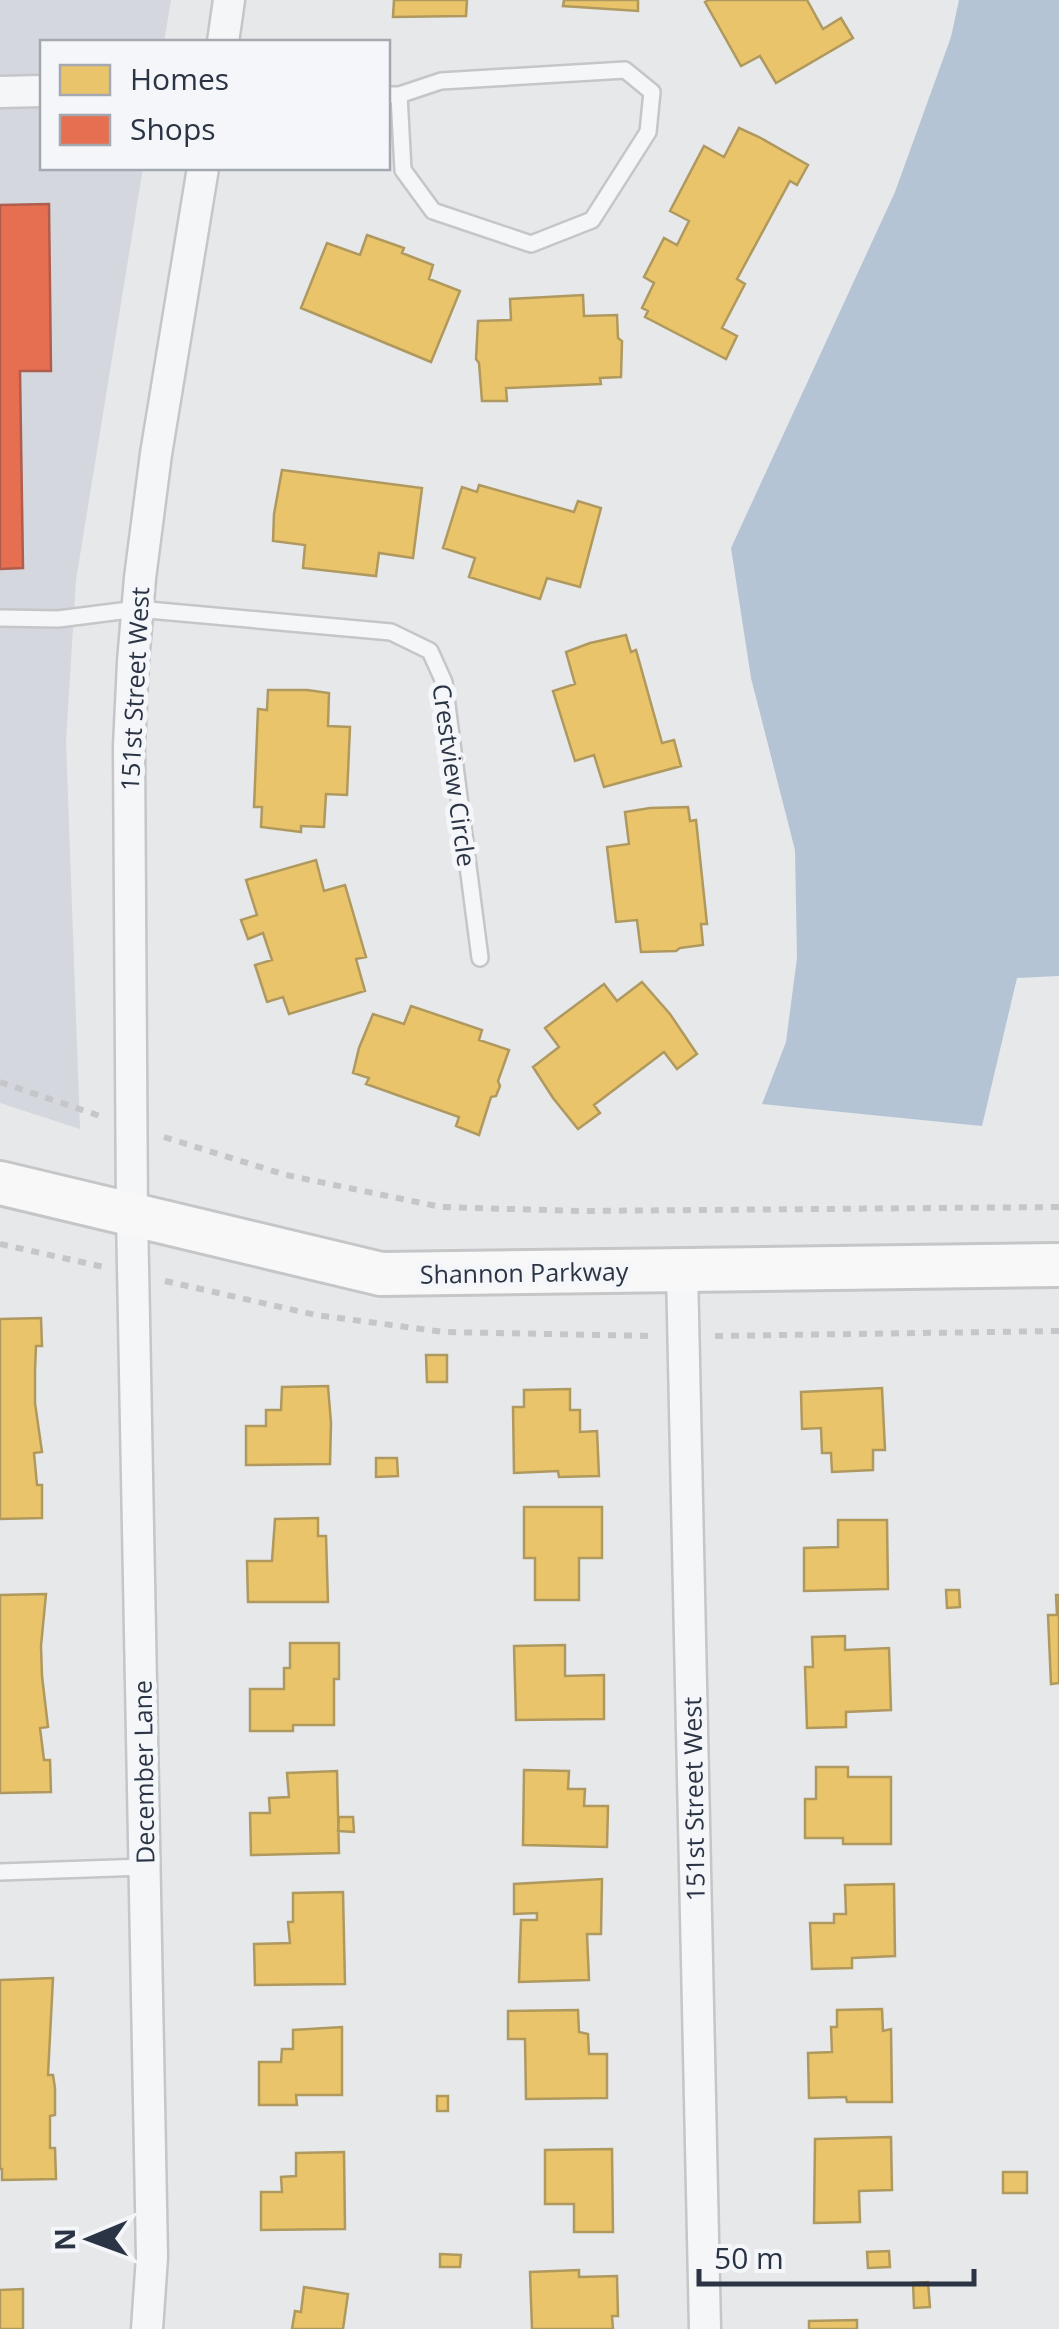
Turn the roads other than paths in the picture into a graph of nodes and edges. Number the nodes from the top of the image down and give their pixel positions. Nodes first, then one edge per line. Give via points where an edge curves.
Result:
1 (229, 0) edge
2 (222, 40) edge
3 (0, 92) edge
4 (40, 92) edge
5 (393, 95) edge
6 (203, 170) edge
7 (137, 609) junction
8 (0, 618) edge
9 (480, 958) dead end
10 (0, 1184) edge
11 (132, 1215) junction
12 (1059, 1265) edge
13 (682, 1270) junction
14 (145, 1867) junction
15 (0, 1872) edge
16 (147, 2329) edge
17 (704, 2329) edge

1 - 2 street
3 - 4 street
5 - 5 lane via 441,81 625,70 652,92 648,132 592,220 531,244 433,211 403,170
6 - 7 street, 151st Street West
7 - 8 lane, Crestview Circle
7 - 9 lane, Crestview Circle via 391,632 430,651 444,682
7 - 11 street, 151st Street West via 129,764
10 - 11 street, Shannon Parkway
11 - 13 street, Shannon Parkway via 381,1274
11 - 14 street, December Lane
12 - 13 street, Shannon Parkway
13 - 17 street, 151st Street West
14 - 15 lane
14 - 16 street, December Lane via 152,2257

